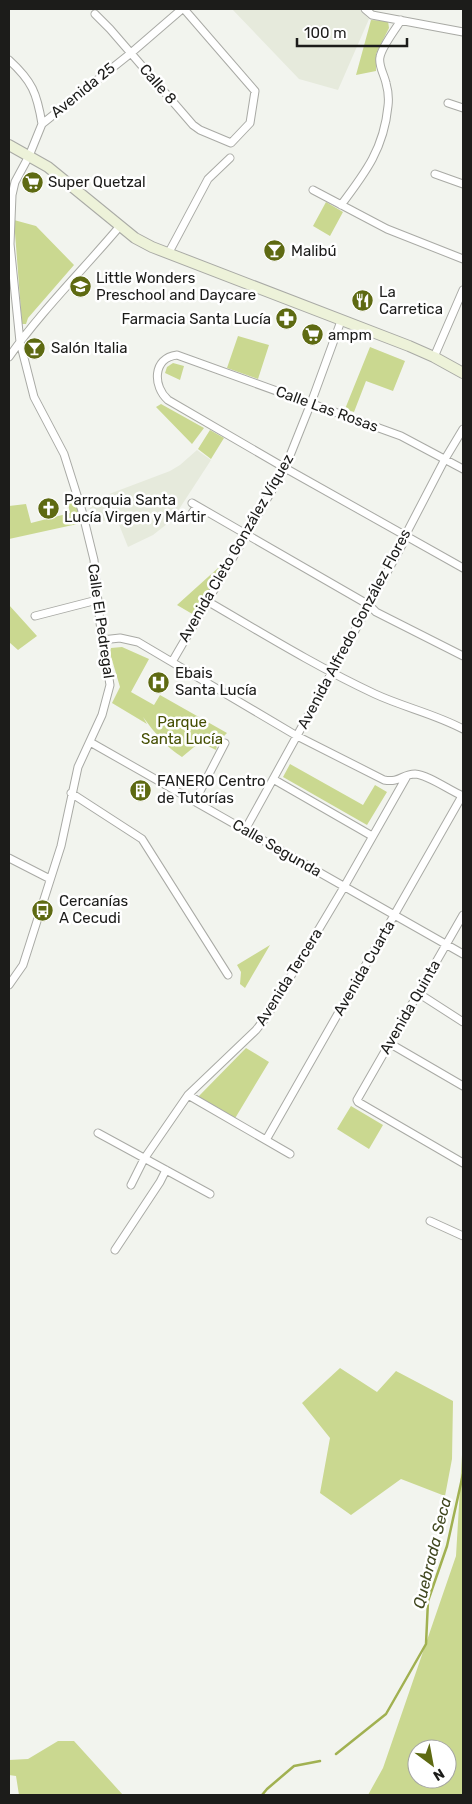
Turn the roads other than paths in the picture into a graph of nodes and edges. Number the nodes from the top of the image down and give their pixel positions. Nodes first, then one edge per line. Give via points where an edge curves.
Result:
1 (183, 9) edge
2 (365, 9) edge
3 (95, 14) dead end
4 (402, 20) junction
5 (463, 32) edge
6 (131, 52) junction
7 (9, 60) edge
8 (448, 103) dead end
9 (463, 108) edge
10 (42, 124) junction
11 (9, 145) edge
12 (29, 156) junction
13 (230, 158) dead end
14 (435, 174) dead end
15 (463, 184) edge
16 (313, 190) dead end
17 (342, 205) junction
18 (120, 226) junction
19 (10, 244) edge
20 (168, 254) junction
21 (463, 259) edge
22 (463, 290) edge
23 (9, 320) edge
24 (341, 321) junction
25 (17, 324) junction
26 (20, 342) junction
27 (9, 357) edge
28 (434, 357) junction
29 (463, 373) edge
30 (311, 403) junction
31 (463, 429) edge
32 (445, 459) junction
33 (285, 468) junction
34 (463, 469) edge
35 (190, 516) dead end
36 (246, 535) junction
37 (405, 536) junction
38 (463, 568) edge
39 (97, 600) junction
40 (207, 602) junction
41 (369, 605) junction
42 (35, 616) dead end
43 (102, 640) junction
44 (463, 656) edge
45 (172, 662) junction
46 (332, 673) junction
47 (463, 729) edge
48 (297, 736) junction
49 (90, 742) junction
50 (226, 743) dead end
51 (407, 776) junction
52 (273, 779) junction
53 (71, 793) junction
54 (462, 796) edge
55 (194, 801) junction
56 (245, 830) junction
57 (372, 836) junction
58 (9, 858) edge
59 (50, 879) junction
60 (344, 886) junction
61 (395, 915) junction
62 (463, 915) edge
63 (446, 944) junction
64 (463, 954) edge
65 (228, 975) dead end
66 (9, 985) edge
67 (418, 993) junction
68 (463, 1022) edge
69 (390, 1043) junction
70 (463, 1086) edge
71 (188, 1095) junction
72 (98, 1134) dead end
73 (266, 1140) junction
74 (290, 1154) dead end
75 (144, 1158) junction
76 (463, 1163) edge
77 (166, 1170) junction
78 (131, 1185) dead end
79 (210, 1194) dead end
80 (430, 1221) dead end
81 (463, 1236) edge
82 (115, 1250) dead end

1 - 6 street, Avenida 25
1 - 6 street, Calle 8 via 254,88 250,123 234,142 228,143 193,125
2 - 4 street via 372,15
3 - 6 street, Calle 8
4 - 5 street
4 - 17 street via 380,57 388,92 381,140 372,163
6 - 10 street, Avenida 25
7 - 10 street via 30,82 38,98
8 - 9 street
10 - 12 street, Avenida 25
11 - 12 main road
12 - 18 main road via 48,167
12 - 19 street, Avenida 25 via 12,195
13 - 20 street via 208,179
14 - 15 street
16 - 17 street
17 - 21 street via 388,230
18 - 20 main road via 135,238
18 - 26 street
19 - 25 street, Avenida 25
20 - 24 main road
22 - 28 street
23 - 25 street
24 - 28 main road
24 - 30 street, Avenida Cleto González Víquez
25 - 26 street, Avenida 25
26 - 27 street
26 - 39 street, Calle El Pedregal via 34,397 64,454 74,481 94,560
28 - 29 main road
30 - 32 street, Calle Las Rosas via 401,436
30 - 33 street, Avenida Cleto González Víquez
30 - 33 street, Calle Las Rosas via 177,355 165,359 160,365 159,389 168,400
31 - 32 street, Avenida Alfredo González Flores
32 - 34 street, Calle Las Rosas
32 - 37 street, Avenida Alfredo González Flores
33 - 36 street, Avenida Cleto González Víquez
33 - 37 street
35 - 36 street via 195,505
36 - 40 street, Avenida Cleto González Víquez
36 - 41 street
37 - 38 street
37 - 41 street, Avenida Alfredo González Flores
39 - 42 street
39 - 43 street, Calle El Pedregal
40 - 45 street, Avenida Cleto González Víquez
40 - 46 street
41 - 44 street via 376,612
41 - 46 street, Avenida Alfredo González Flores
43 - 45 street via 120,638 138,642
43 - 49 street, Calle El Pedregal via 110,685
45 - 48 street
46 - 47 street via 387,700
46 - 48 street, Avenida Alfredo González Flores
48 - 51 street via 384,780 393,782
48 - 52 street, Avenida Alfredo González Flores
49 - 53 street, Calle El Pedregal via 78,766
49 - 55 street, Calle Segunda
50 - 55 street
51 - 54 street via 423,776
51 - 57 street, Avenida Tercera
52 - 56 street, Avenida Alfredo González Flores
52 - 57 street
53 - 59 street, Calle El Pedregal via 65,829
53 - 65 street via 142,838
54 - 61 street, Avenida Cuarta
55 - 56 street, Calle Segunda
56 - 60 street, Calle Segunda
57 - 60 street, Avenida Tercera
58 - 59 street
59 - 66 street, Calle El Pedregal via 23,965
60 - 61 street, Calle Segunda
60 - 71 street, Avenida Tercera via 267,1016
61 - 63 street, Calle Segunda
61 - 73 street, Avenida Cuarta
62 - 63 street, Avenida Quinta
63 - 64 street, Calle Segunda
63 - 67 street, Avenida Quinta
67 - 68 street
67 - 69 street, Avenida Quinta
69 - 70 street
69 - 76 street, Avenida Quinta via 358,1102
71 - 73 street
71 - 75 street, Avenida Tercera
72 - 75 street
73 - 74 street
75 - 77 street
75 - 78 street, Avenida Tercera
77 - 79 street
77 - 82 street
80 - 81 street

